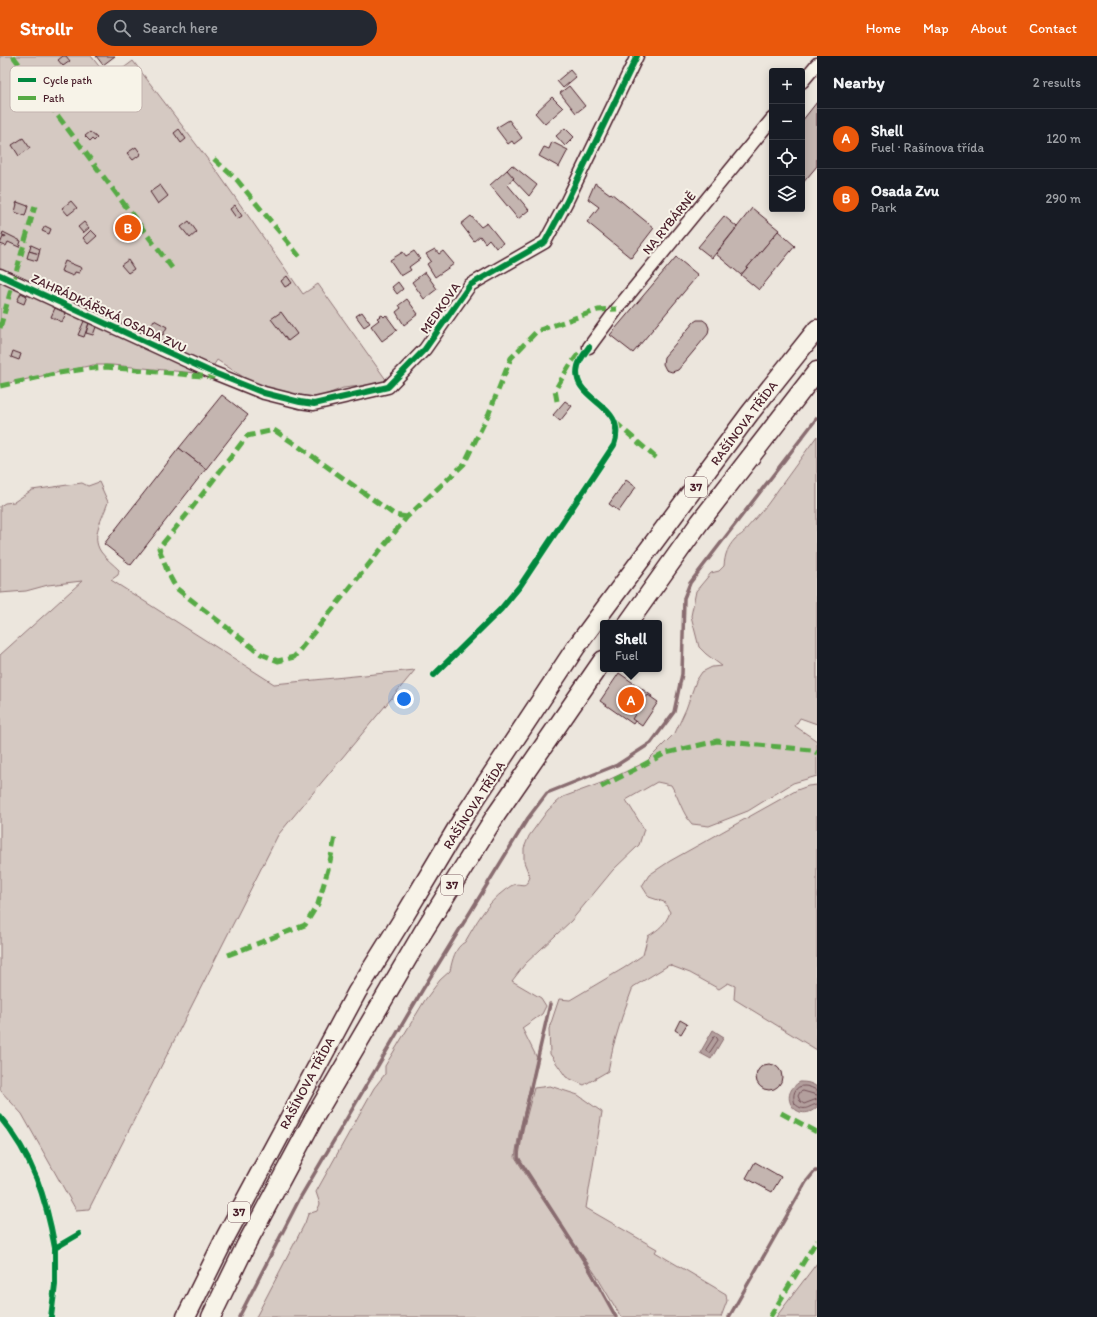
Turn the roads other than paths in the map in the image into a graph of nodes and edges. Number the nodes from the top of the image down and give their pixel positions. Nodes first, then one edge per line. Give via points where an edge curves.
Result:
1 (637, 56) edge
2 (817, 64) edge
3 (805, 78) edge
4 (769, 123) edge
5 (0, 275) edge
6 (817, 329) edge
7 (589, 347) dead end
8 (209, 371) joint
9 (817, 371) edge
10 (630, 620) edge
11 (600, 664) edge
12 (186, 1317) edge
13 (211, 1317) edge

1 - 8 street, MEDKOVA via 545,242 470,285 425,349 388,387 314,404 264,393
2 - 3 street
4 - 7 street, NA RYBÁRNĚ
5 - 8 street, ZAHRÁDKÁŘSKÁ OSADA ZVU
6 - 12 main road, RAŠÍNOVA TŘÍDA / 37 via 750,413 576,647 464,818 356,992
9 - 10 main road, RAŠÍNOVA TŘÍDA / 37 via 700,522
11 - 13 main road, RAŠÍNOVA TŘÍDA / 37 via 496,815 423,932 314,1118 246,1245

